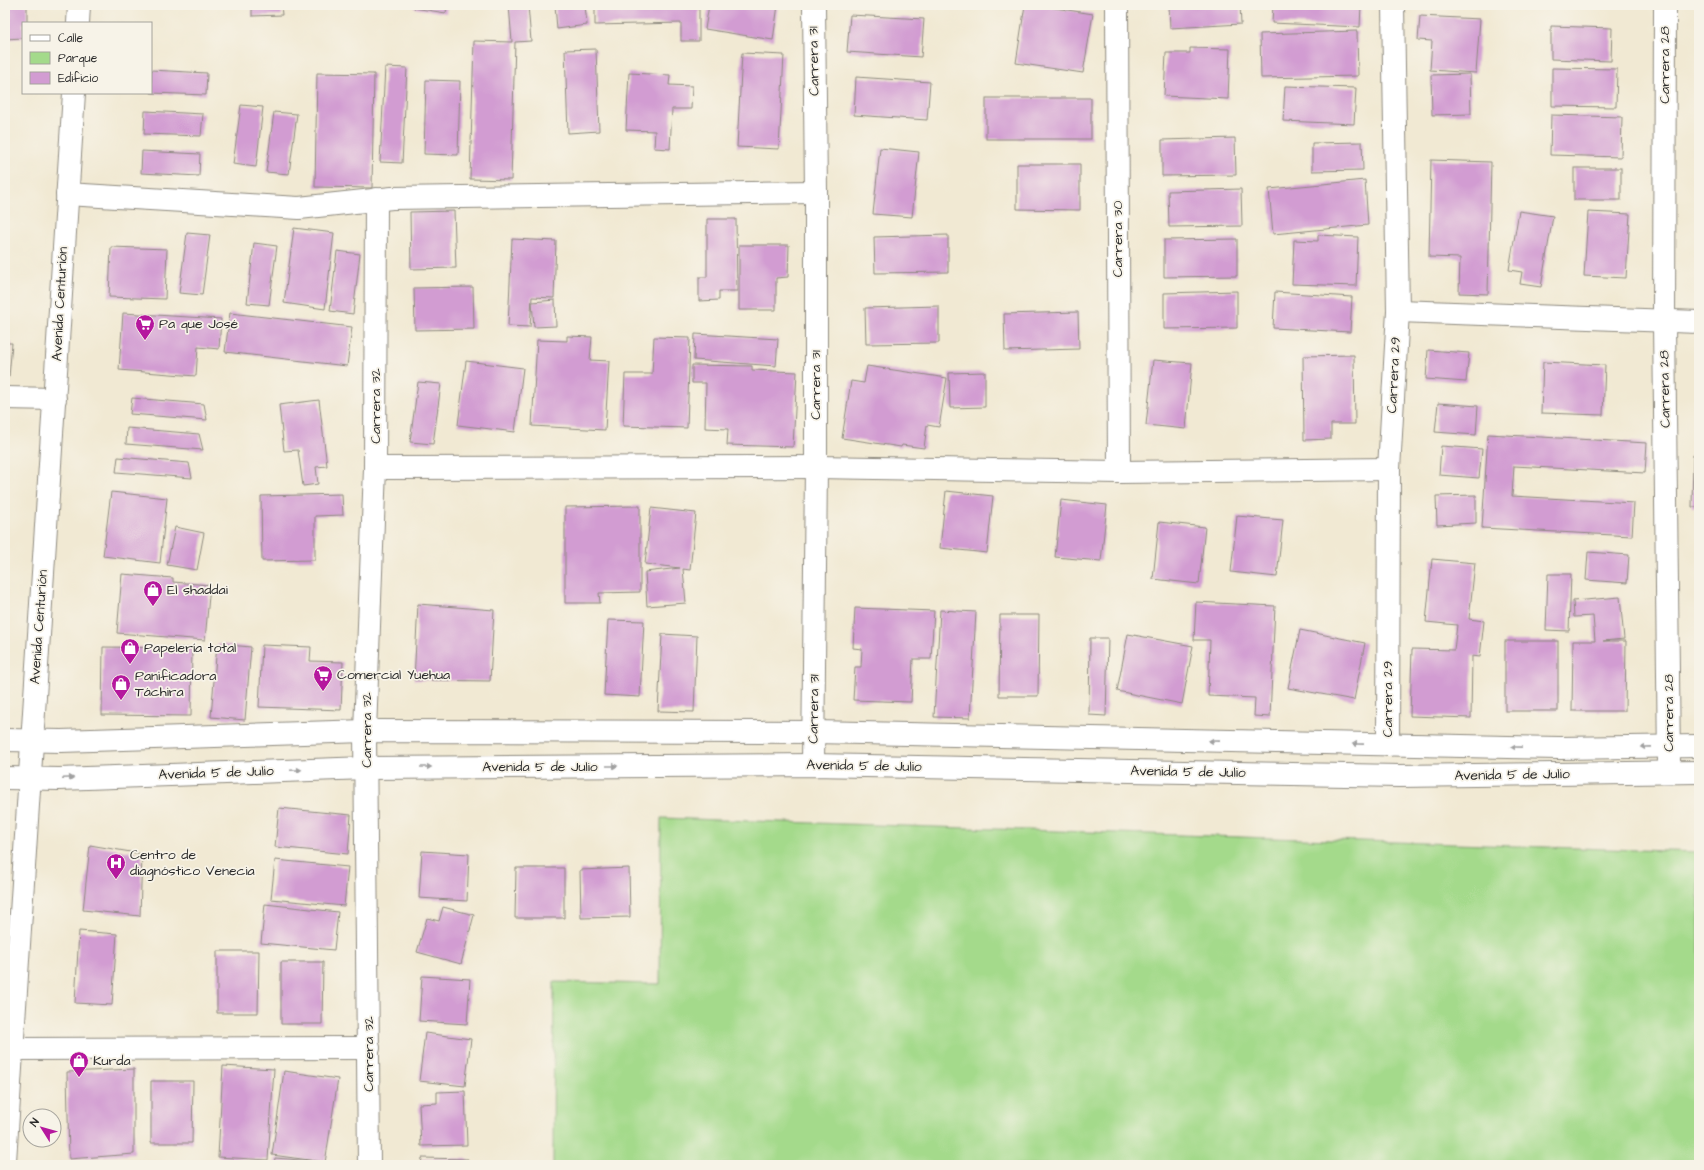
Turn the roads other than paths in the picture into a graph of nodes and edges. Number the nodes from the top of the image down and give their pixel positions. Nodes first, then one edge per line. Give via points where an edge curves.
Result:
1 (79, 5) edge
2 (814, 5) edge
3 (1117, 5) edge
4 (1393, 5) edge
5 (1665, 5) edge
6 (78, 22) edge
7 (74, 94) edge
8 (816, 192) junction
9 (67, 194) junction
10 (376, 199) junction
11 (1398, 311) junction
12 (1664, 322) junction
13 (1699, 322) edge
14 (5, 398) edge
15 (54, 399) junction
16 (816, 467) junction
17 (375, 468) junction
18 (1389, 469) junction
19 (1119, 472) junction
20 (365, 731) junction
21 (815, 732) junction
22 (5, 740) edge
23 (32, 740) junction
24 (1239, 741) junction
25 (1388, 745) junction
26 (1699, 746) edge
27 (1670, 747) junction
28 (814, 765) junction
29 (366, 768) junction
30 (1699, 772) edge
31 (1240, 773) junction
32 (1668, 773) junction
33 (5, 778) edge
34 (30, 778) junction
35 (12, 1048) junction
36 (369, 1048) junction
37 (5, 1161) edge
38 (369, 1165) edge

1 - 6 street
2 - 8 street, Carrera 31
3 - 19 street, Carrera 30
4 - 11 street, Carrera 29
5 - 12 street, Carrera 28
7 - 9 street, Avenida Centurión
8 - 10 street
8 - 16 street, Carrera 31
9 - 10 street via 299,208
9 - 15 street, Avenida Centurión
10 - 17 street, Carrera 32
11 - 12 street
11 - 18 street, Carrera 29
12 - 13 street
12 - 27 street, Carrera 28
14 - 15 street
15 - 23 street, Avenida Centurión
16 - 17 street
16 - 19 street
16 - 21 street, Carrera 31
17 - 20 street, Carrera 32
18 - 19 street
18 - 25 street, Carrera 29
20 - 21 street, Avenida 5 de Julio
20 - 23 street, Avenida 5 de Julio
20 - 29 street, Carrera 32
24 -> 21 street, Avenida 5 de Julio
21 - 28 street, Carrera 31
22 - 23 street, Avenida 5 de Julio
23 - 34 street, Avenida Centurión
25 -> 24 street, Avenida 5 de Julio
24 - 31 street
27 -> 25 street, Avenida 5 de Julio
26 - 27 street, Avenida 5 de Julio
27 - 32 street, Carrera 28
29 -> 28 street, Avenida 5 de Julio
28 - 31 street, Avenida 5 de Julio
34 -> 29 street, Avenida 5 de Julio
29 - 36 street, Carrera 32
30 - 32 street, Avenida 5 de Julio
31 - 32 street, Avenida 5 de Julio via 1399,776
33 - 34 street, Avenida 5 de Julio
34 - 35 street, Avenida Centurión
35 - 36 street
35 - 37 street, Avenida Centurión
36 - 38 street, Carrera 32

